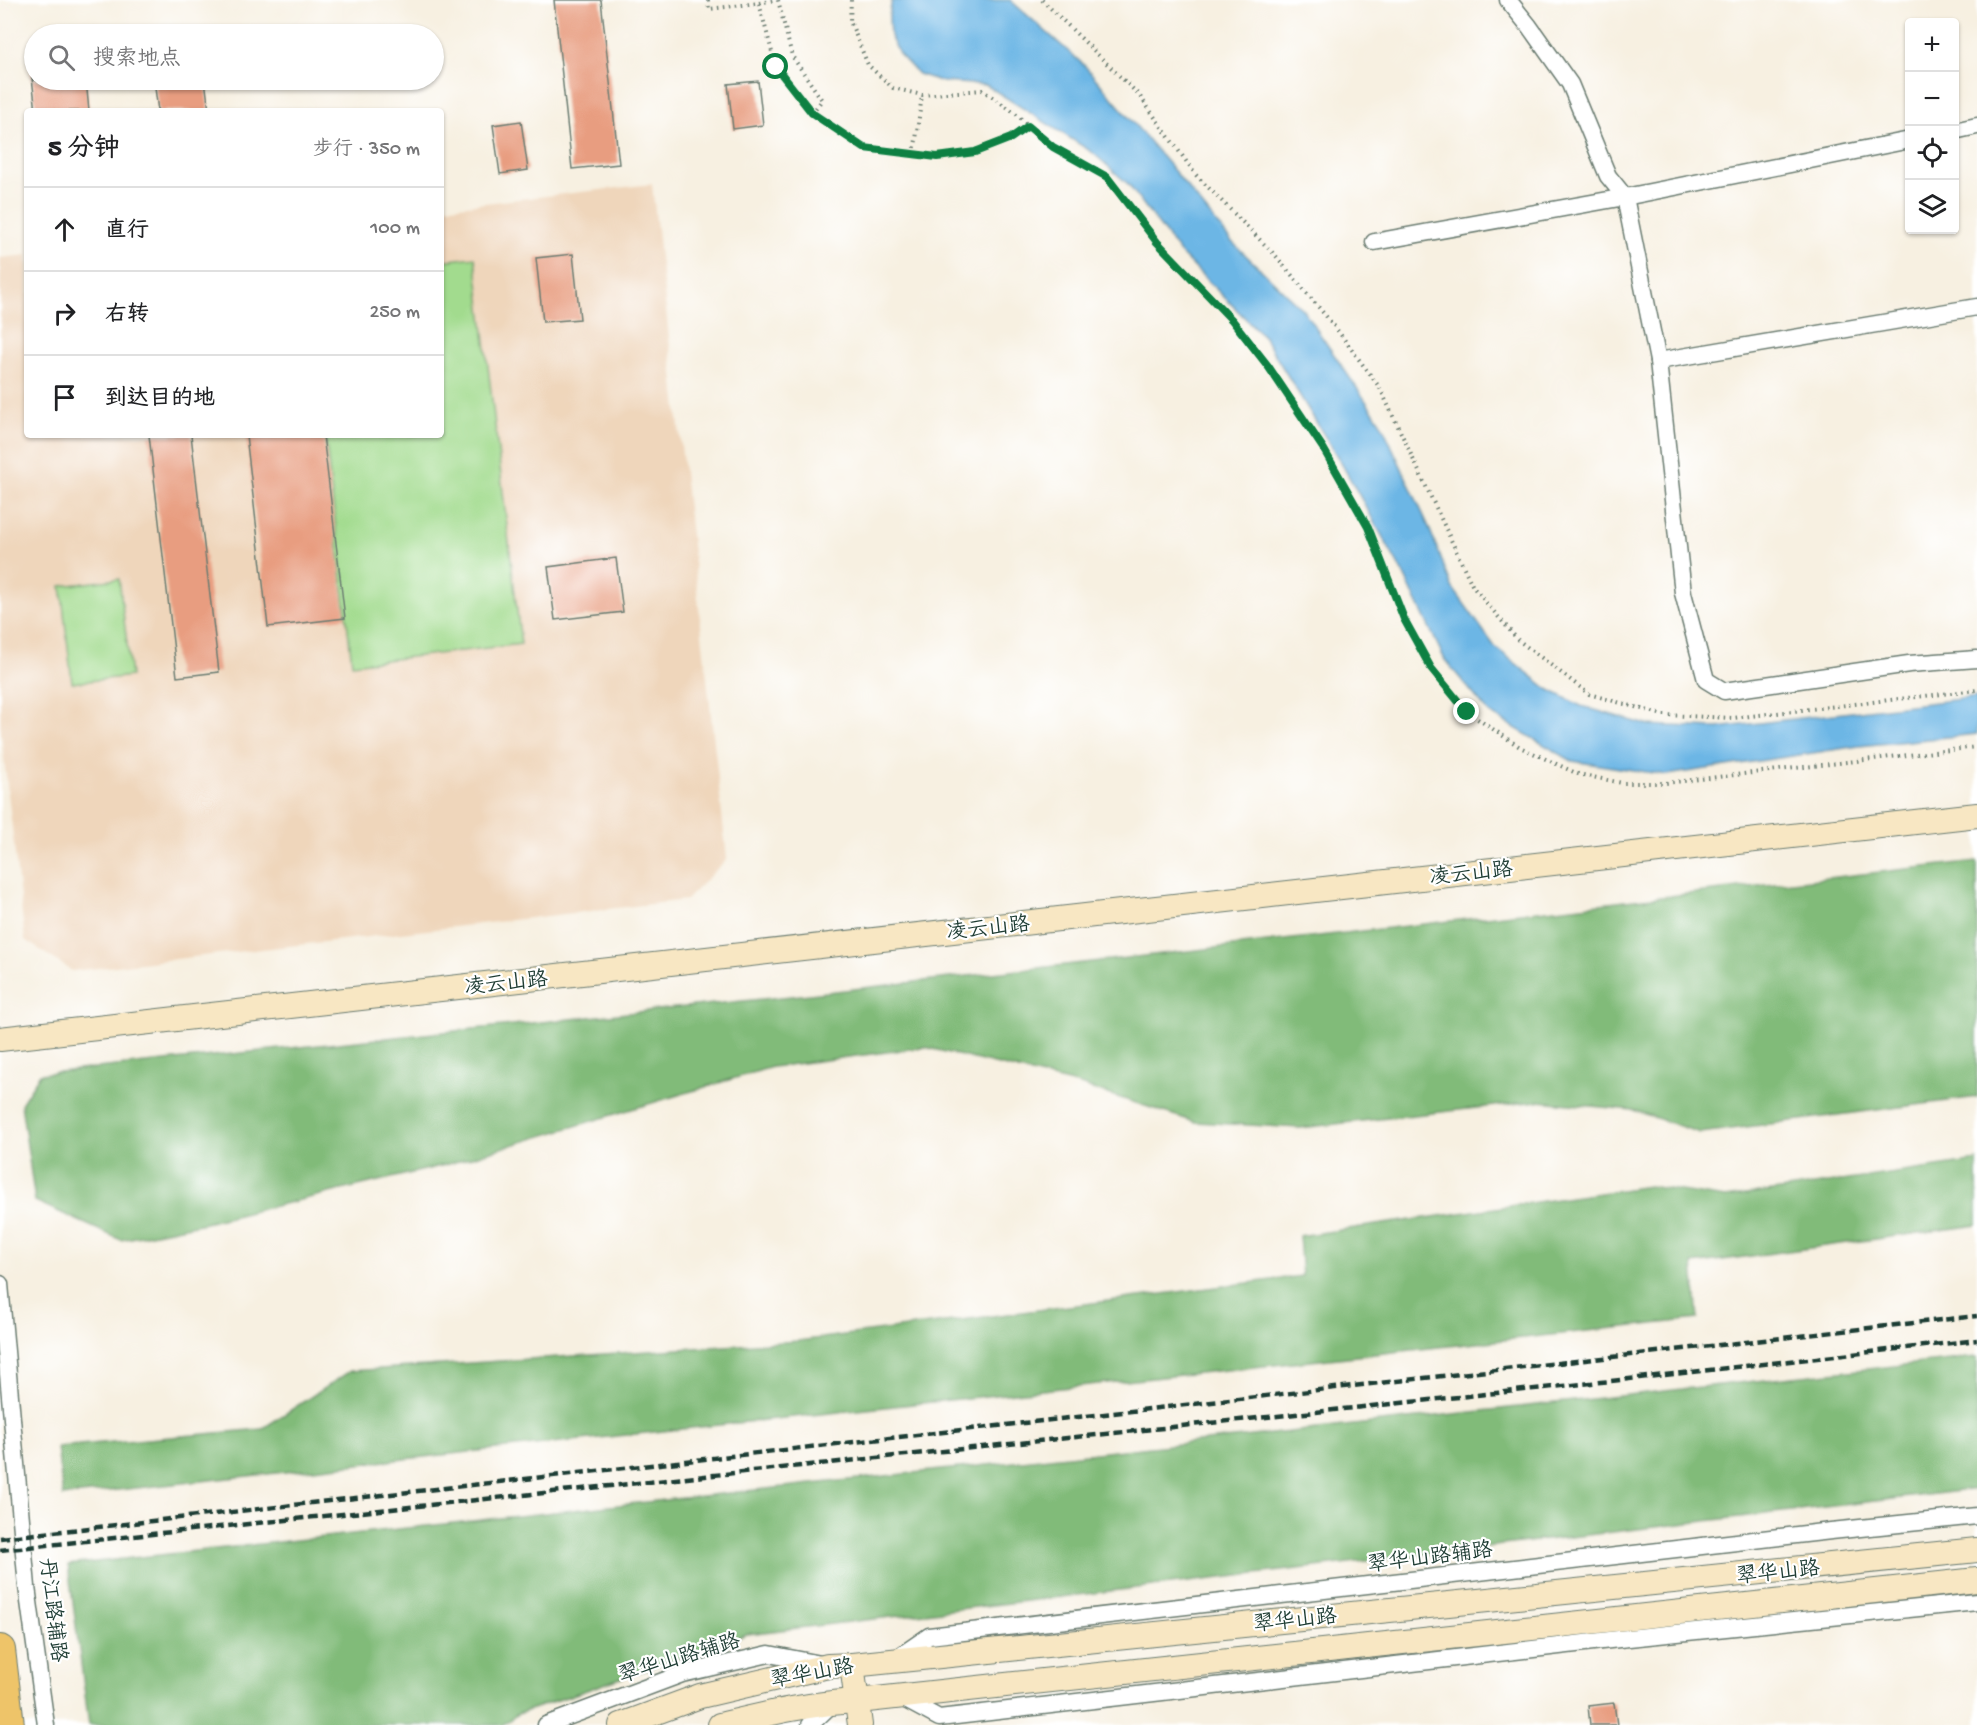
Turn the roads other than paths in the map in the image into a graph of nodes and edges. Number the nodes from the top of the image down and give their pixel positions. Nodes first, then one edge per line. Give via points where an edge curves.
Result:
1 (1508, 0) edge
2 (1977, 126) edge
3 (1959, 129) edge
4 (1905, 141) edge
5 (1624, 197) junction
6 (1374, 242) dead end
7 (1977, 308) edge
8 (1658, 361) junction
9 (1977, 659) edge
10 (1977, 815) edge
11 (0, 1039) edge
12 (0, 1284) edge
13 (1977, 1516) edge
14 (1977, 1550) edge
15 (1977, 1580) edge
16 (1977, 1602) edge
17 (0, 1650) edge
18 (895, 1660) junction
19 (852, 1665) junction
20 (828, 1666) junction
21 (899, 1697) junction
22 (834, 1702) junction
23 (859, 1713) edge
24 (9, 1725) edge
25 (46, 1725) edge
26 (546, 1725) edge
27 (621, 1725) edge
28 (720, 1725) edge
29 (810, 1725) edge

1 - 5 street via 1570,84 1608,176
2 - 3 street
4 - 5 street
5 - 6 street
5 - 8 street
7 - 8 street
8 - 9 street via 1683,594 1706,680 1724,691 1909,664
10 - 11 main road, 凌云山路
12 - 25 street, 丹江路辅路 via 27,1587
13 - 18 street, 翠华山路辅路 via 929,1636
14 - 18 main road, 翠华山路
15 - 21 main road, 翠华山路
16 - 21 street via 939,1718
17 - 24 highway
18 - 19 main road, 翠华山路
19 - 20 main road, 翠华山路
19 - 23 main road
20 - 26 street, 翠华山路辅路 via 769,1654 682,1674
20 - 27 main road, 翠华山路 via 700,1695
21 - 23 main road, 翠华山路
22 - 23 main road, 翠华山路
22 - 28 main road, 翠华山路
22 - 29 street

